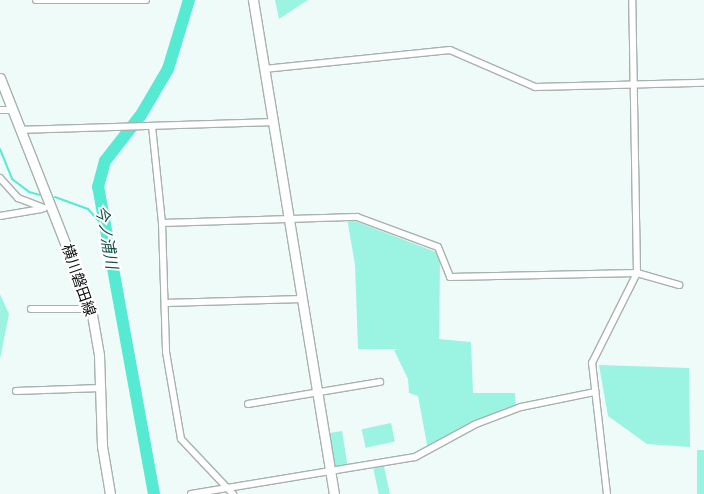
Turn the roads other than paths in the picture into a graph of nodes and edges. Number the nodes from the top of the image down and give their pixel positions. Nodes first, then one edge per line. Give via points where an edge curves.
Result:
1 (36, 0) edge
2 (146, 0) edge
3 (253, 0) edge
4 (632, 0) edge
5 (264, 69) junction
6 (0, 78) edge
7 (704, 83) edge
8 (633, 85) junction
9 (0, 110) edge
10 (12, 110) junction
11 (273, 122) junction
12 (152, 126) junction
13 (20, 130) junction
14 (0, 178) edge
15 (48, 207) junction
16 (0, 216) edge
17 (288, 219) junction
18 (162, 223) junction
19 (637, 273) junction
20 (679, 286) dead end
21 (302, 300) junction
22 (165, 303) junction
23 (32, 309) dead end
24 (91, 309) junction
25 (380, 382) dead end
26 (101, 388) junction
27 (16, 391) dead end
28 (317, 392) junction
29 (595, 392) junction
30 (248, 404) dead end
31 (330, 473) junction
32 (232, 491) edge
33 (110, 494) edge
34 (191, 494) edge
35 (334, 494) edge
36 (607, 494) edge

1 - 2 street
3 - 5 street
4 - 8 street
5 - 8 street via 450,50 526,86
5 - 11 street
6 - 10 street, 横川磐田線
7 - 8 street
8 - 19 street
9 - 10 street
10 - 13 street, 横川磐田線
11 - 12 street
11 - 17 street
12 - 13 street
12 - 18 street
13 - 15 street, 横川磐田線
14 - 15 street via 18,198
15 - 16 street
15 - 24 street, 横川磐田線
17 - 18 street
17 - 19 street via 357,218 438,247 450,277
17 - 21 street
18 - 22 street
19 - 20 street
19 - 29 street via 592,364
21 - 22 street
21 - 28 street
22 - 32 street via 166,352 181,439
23 - 24 street
24 - 26 street, 横川磐田線
25 - 28 street
26 - 27 street
26 - 33 street, 横川磐田線 via 102,446
28 - 30 street
28 - 31 street
29 - 31 street via 521,407 476,424 415,457
29 - 36 street
31 - 32 street
31 - 35 street
32 - 34 street

